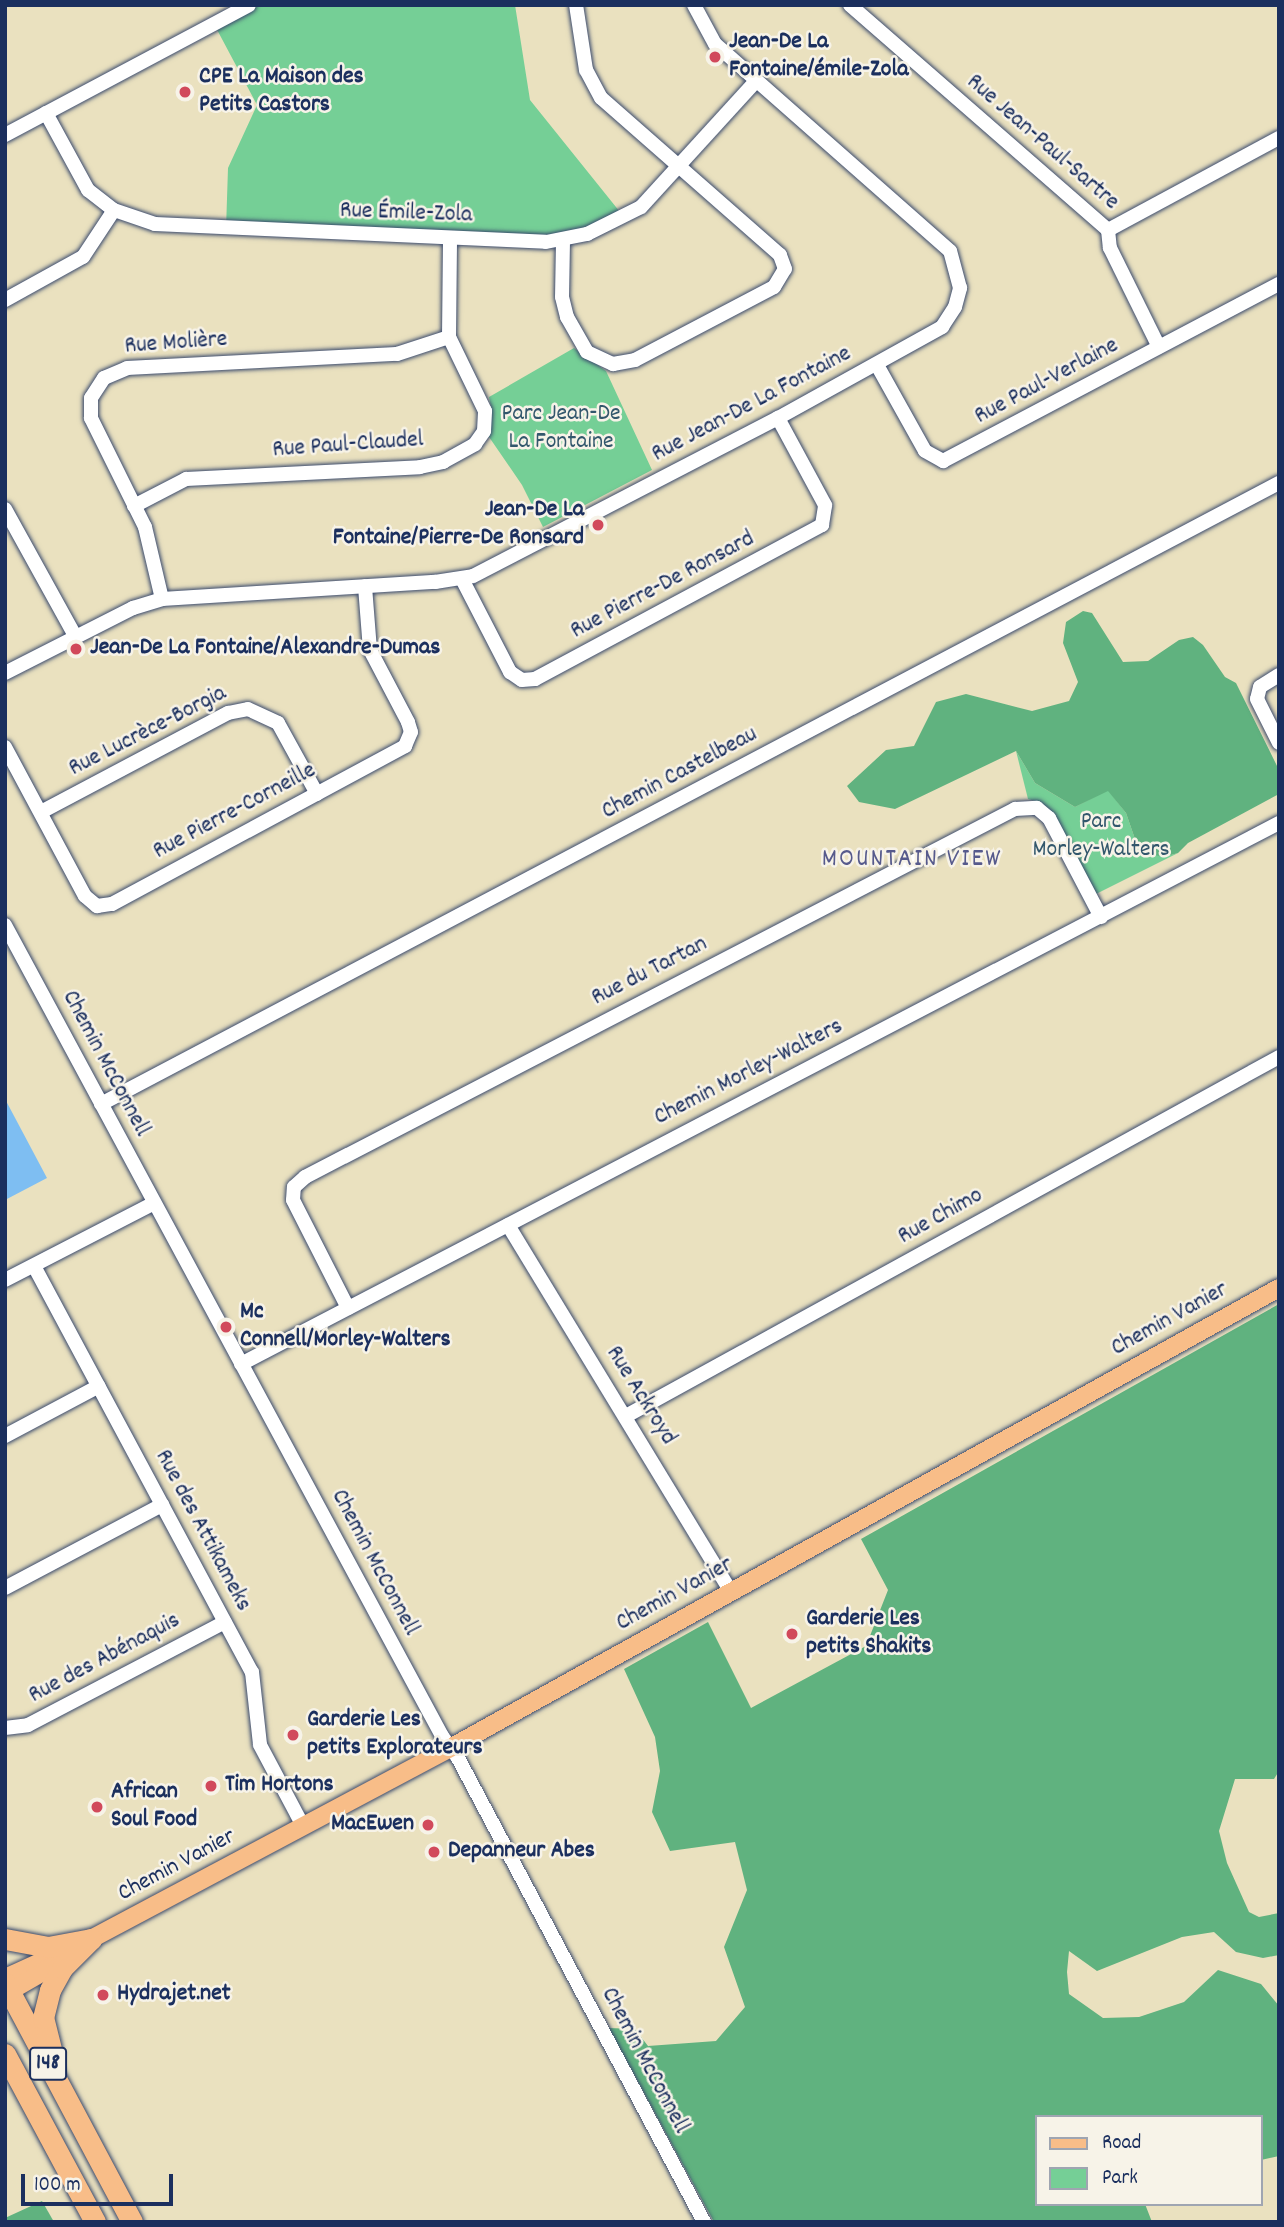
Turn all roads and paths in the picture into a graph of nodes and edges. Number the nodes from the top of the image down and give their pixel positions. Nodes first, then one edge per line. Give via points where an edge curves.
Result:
1 (249, 5) edge
2 (576, 5) edge
3 (694, 5) edge
4 (850, 5) edge
5 (756, 81) junction
6 (46, 113) junction
7 (5, 135) edge
8 (1279, 138) edge
9 (678, 170) junction
10 (114, 210) junction
11 (1108, 230) junction
12 (450, 239) junction
13 (563, 241) junction
14 (1279, 284) edge
15 (5, 300) edge
16 (449, 337) junction
17 (1159, 347) junction
18 (877, 365) junction
19 (778, 418) junction
20 (1279, 483) edge
21 (134, 506) junction
22 (7, 518) edge
23 (462, 579) junction
24 (365, 586) junction
25 (162, 599) junction
26 (75, 636) junction
27 (5, 673) edge
28 (1279, 675) edge
29 (1279, 743) edge
30 (5, 747) edge
31 (317, 794) junction
32 (41, 812) junction
33 (1279, 823) edge
34 (1101, 917) junction
35 (5, 925) edge
36 (1279, 1057) edge
37 (101, 1104) junction
38 (154, 1203) junction
39 (508, 1225) junction
40 (34, 1266) junction
41 (5, 1280) edge
42 (1279, 1288) edge
43 (348, 1308) junction
44 (241, 1364) junction
45 (99, 1386) junction
46 (626, 1416) junction
47 (5, 1436) edge
48 (162, 1505) junction
49 (5, 1588) edge
50 (731, 1592) junction
51 (225, 1622) junction
52 (5, 1728) edge
53 (450, 1748) junction
54 (303, 1826) junction
55 (5, 1939) edge
56 (92, 1939) junction
57 (6, 1987) edge
58 (5, 2054) edge
59 (5, 2074) edge
60 (86, 2136) junction
61 (56, 2148) junction
62 (95, 2222) edge
63 (132, 2222) edge
64 (704, 2222) edge

1 - 6 street
2 - 9 street via 583,58 596,90
3 - 5 street, Rue Jean-De La Fontaine via 715,44
4 - 11 street, Rue Jean-Paul-Sartre
5 - 9 street, Rue Émile-Zola
5 - 18 street, Rue Jean-De La Fontaine via 944,244 954,258 960,288 949,319 932,335
6 - 7 street
6 - 10 street, Rue Émile-Zola via 80,179
8 - 11 street
9 - 13 street, Rue Émile-Zola via 641,207
9 - 13 street via 780,256 785,270 774,287 635,360 603,362 587,352 564,308
10 - 12 street, Rue Émile-Zola via 170,226
10 - 15 street via 83,257
11 - 17 street, Rue Jean-Paul-Sartre via 1110,248
12 - 13 street, Rue Émile-Zola
12 - 16 street, Rue Paul-Claudel
14 - 17 street, Rue Paul-Verlaine
16 - 21 street, Rue Paul-Claudel via 485,411 481,437 455,456 420,467 196,478
16 - 21 street, Rue Molière via 397,354 111,372 94,390 91,418
17 - 18 street, Rue Paul-Verlaine via 943,461 925,451
18 - 19 street, Rue Jean-De La Fontaine
19 - 23 street, Rue Jean-De La Fontaine via 511,558
19 - 23 street, Rue Pierre-De Ronsard via 825,505 822,525 535,679 522,680 510,672
20 - 37 street, Chemin Castelbeau
21 - 25 street, Rue Molière via 149,538
22 - 26 street
23 - 24 street, Rue Jean-De La Fontaine
24 - 25 street, Rue Jean-De La Fontaine
24 - 31 street, Rue Pierre-Corneille via 370,650 408,722 410,740 399,751
25 - 26 street, Rue Jean-De La Fontaine
26 - 27 street, Rue Jean-De La Fontaine
28 - 29 street via 1260,687 1257,699
30 - 32 street, Rue Pierre-Corneille
31 - 32 street, Rue Lucrèce-Borgia via 278,723 248,709 229,713
31 - 32 street, Rue Pierre-Corneille via 104,906 85,896
33 - 34 street, Chemin Morley-Walters
34 - 39 street, Chemin Morley-Walters
34 - 43 street, Rue du Tartan via 1049,818 1037,808 1015,809 305,1177 294,1187 293,1200
35 - 37 street, Chemin McConnell
36 - 46 street, Rue Chimo
37 - 38 street, Chemin McConnell
38 - 40 street
38 - 44 street, Chemin McConnell
39 - 43 street, Chemin Morley-Walters
39 - 46 street, Rue Ackroyd
40 - 41 street
40 - 45 street, Rue des Attikameks
42 - 50 main road, Chemin Vanier
43 - 44 street, Chemin Morley-Walters
44 - 53 street, Chemin McConnell
45 - 47 street
45 - 48 street, Rue des Attikameks
46 - 50 street, Rue Ackroyd
48 - 49 street
48 - 51 street, Rue des Attikameks
50 - 53 main road, Chemin Vanier
51 - 52 street, Rue des Abénaquis via 28,1725
51 - 54 street, Rue des Attikameks via 257,1684 260,1745
53 - 54 main road, Chemin Vanier
53 - 64 street, Chemin McConnell
54 - 56 main road, Chemin Vanier
55 - 56 highway via 48,1947
56 - 57 main road, Chemin Vanier
56 - 60 highway via 54,1981 43,2018 50,2049
57 - 60 highway, 148
58 - 61 highway, 148
59 - 61 highway
60 - 63 highway, 148
61 - 62 highway, 148

